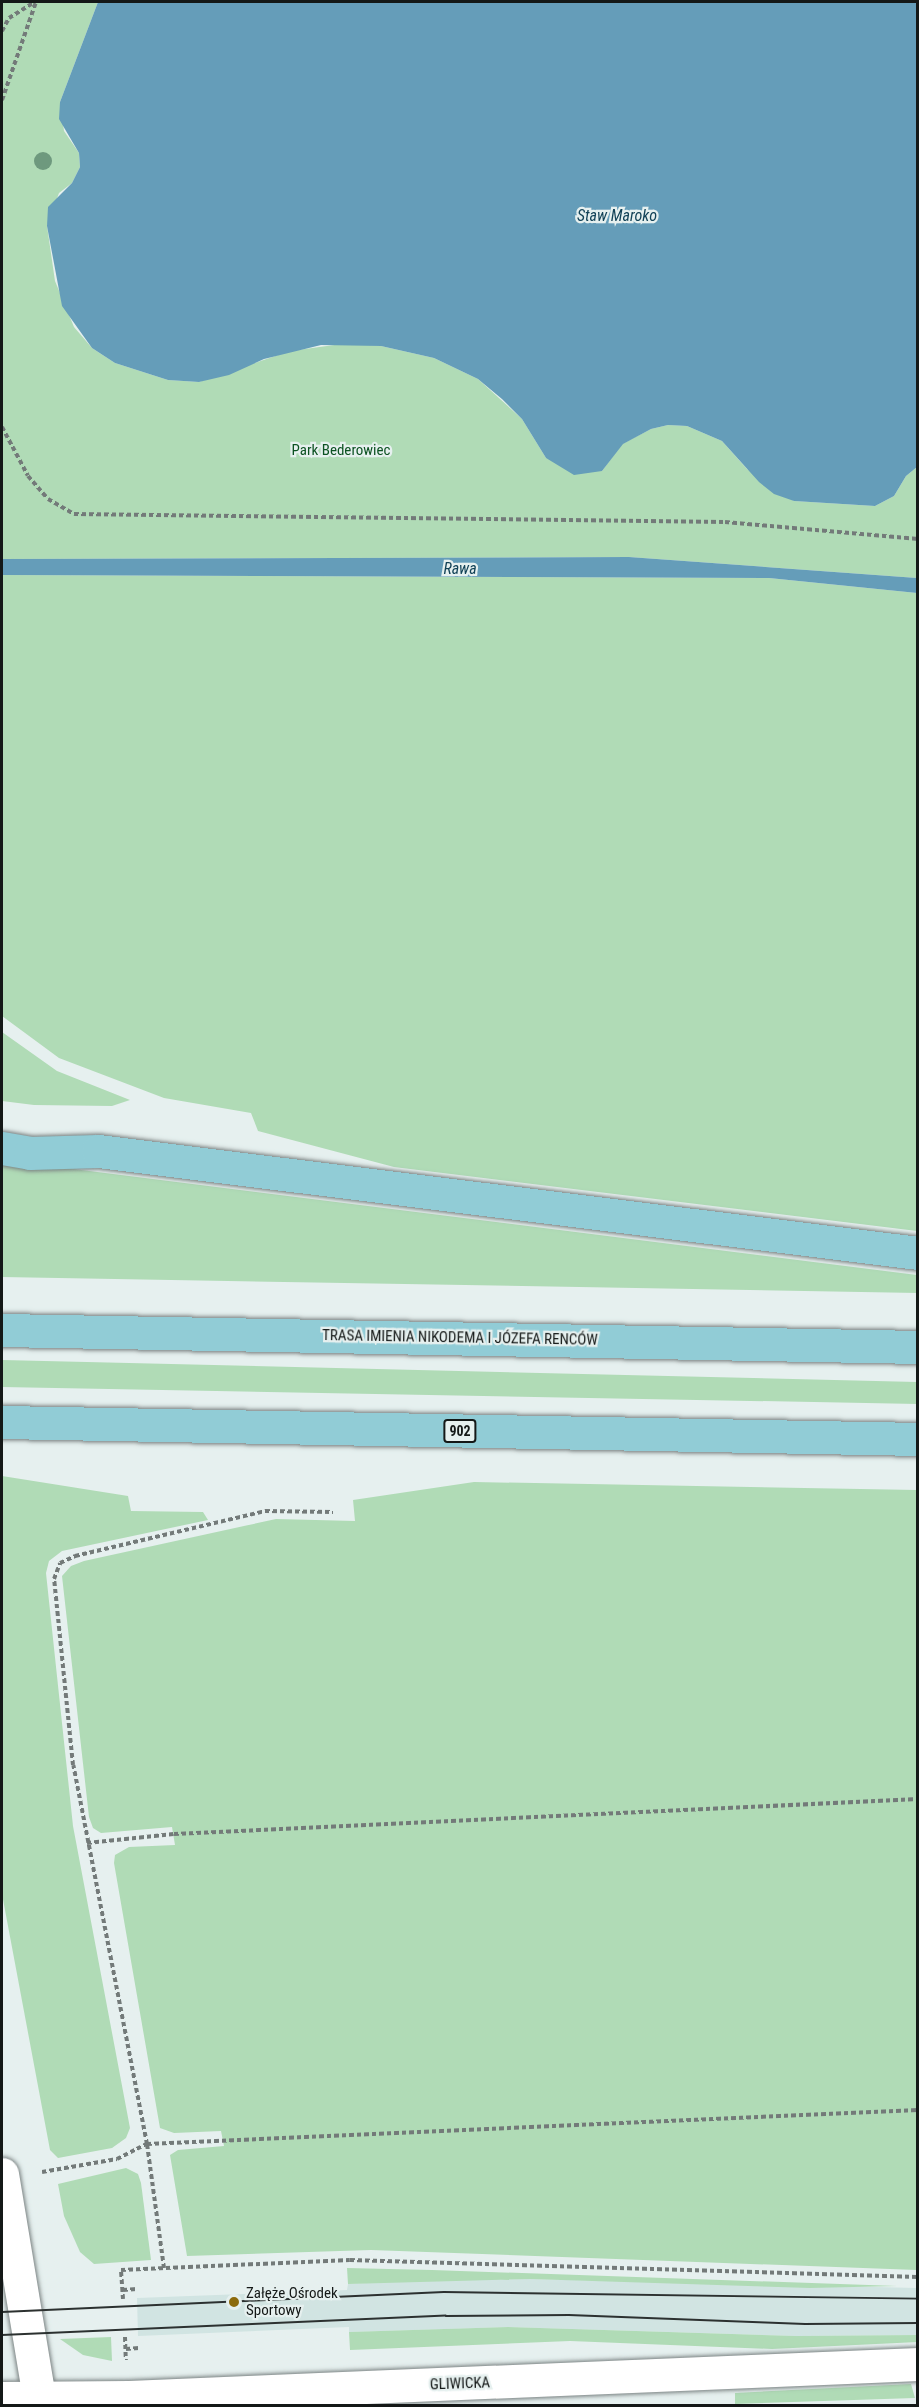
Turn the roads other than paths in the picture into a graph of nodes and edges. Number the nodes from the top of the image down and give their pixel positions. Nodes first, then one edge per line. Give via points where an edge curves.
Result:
1 (2, 1126) edge
2 (2, 1148) edge
3 (98, 1151) junction
4 (918, 1253) edge
5 (2, 1330) edge
6 (918, 1347) edge
7 (2, 1422) edge
8 (918, 1439) edge
9 (2, 2174) edge
10 (918, 2364) edge
11 (39, 2397) junction
12 (2, 2398) edge

1 - 3 main road via 39,1132
2 - 3 main road via 30,1153
3 - 4 main road
5 - 6 main road, TRASA IMIENIA NIKODEMA I JÓZEFA RENCÓW
7 - 8 main road, 902
9 - 11 street
10 - 11 street, GLIWICKA via 139,2397
11 - 12 street, GLIWICKA

